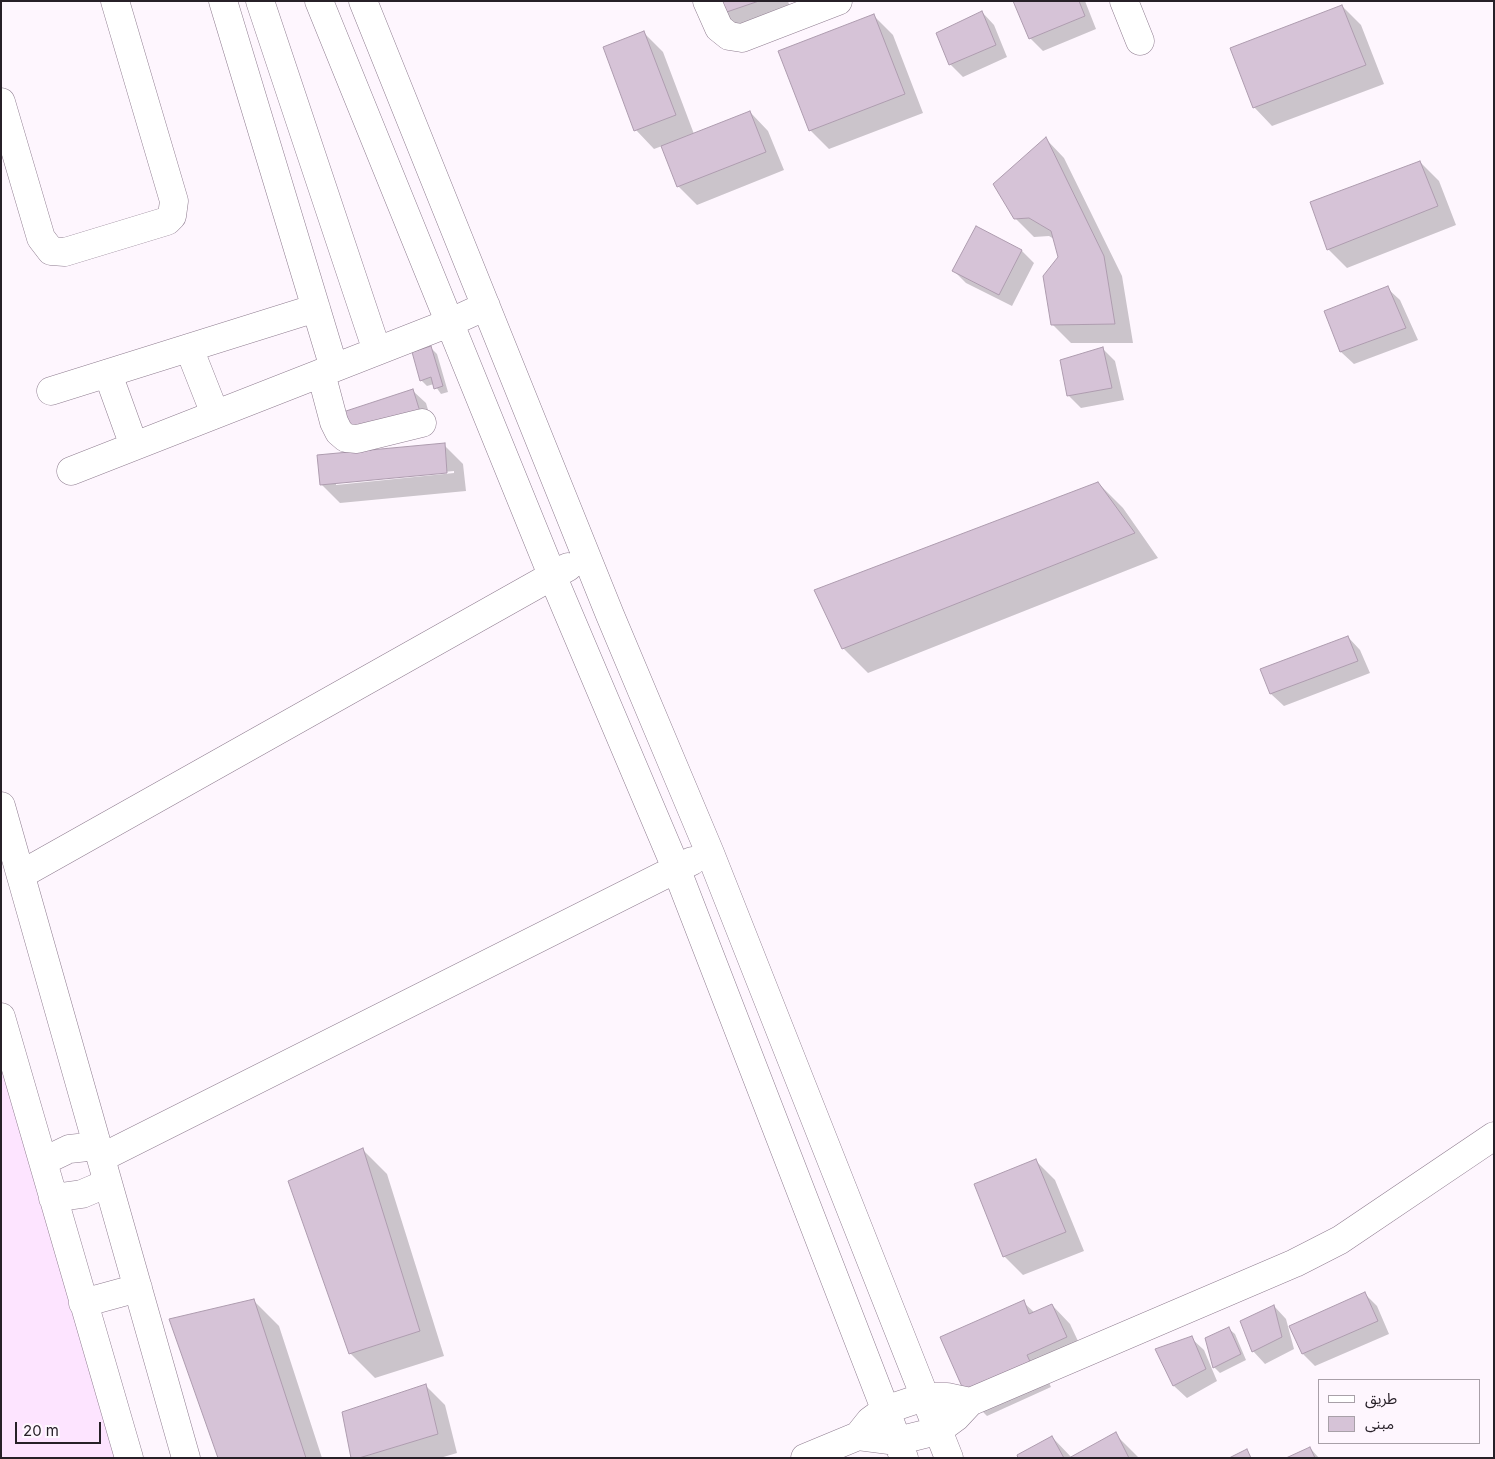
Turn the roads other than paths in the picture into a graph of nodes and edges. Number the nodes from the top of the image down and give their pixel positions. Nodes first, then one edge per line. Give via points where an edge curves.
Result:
1 (115, 1) edge
2 (223, 1) edge
3 (260, 1) edge
4 (319, 1) edge
5 (363, 1) edge
6 (707, 1) edge
7 (838, 1) edge
8 (1124, 1) edge
9 (1140, 41) dead end
10 (1, 102) edge
11 (486, 306) junction
12 (316, 308) junction
13 (449, 323) junction
14 (189, 348) junction
15 (377, 351) junction
16 (327, 371) junction
17 (108, 374) junction
18 (51, 391) dead end
19 (215, 414) junction
20 (422, 423) dead end
21 (134, 446) junction
22 (71, 471) dead end
23 (586, 556) junction
24 (552, 575) junction
25 (610, 615) junction
26 (575, 629) junction
27 (3, 820) edge
28 (710, 853) junction
29 (676, 868) junction
30 (22, 874) junction
31 (1, 1017) edge
32 (1494, 1136) edge
33 (44, 1161) junction
34 (102, 1162) junction
35 (53, 1198) junction
36 (138, 1288) junction
37 (84, 1303) junction
38 (924, 1397) junction
39 (970, 1402) junction
40 (885, 1410) junction
41 (938, 1431) junction
42 (858, 1436) junction
43 (900, 1450) edge
44 (129, 1458) edge
45 (186, 1458) edge
46 (805, 1458) edge
47 (949, 1458) edge

1 - 10 street via 174,201 172,216 167,221 65,252 51,252 41,238
2 - 12 street
3 - 15 street
4 - 13 street
5 - 11 street
6 - 7 street via 719,28 729,36 742,38
8 - 9 street
11 - 13 street
11 - 23 street
12 - 14 street
12 - 16 street
13 - 15 street
13 - 24 street
14 - 17 street
14 - 19 street
15 - 16 street
16 - 19 street
16 - 20 street via 334,422 346,438 357,439
17 - 18 street
17 - 21 street
19 - 21 street
21 - 22 street
23 - 24 street
23 - 25 street
24 - 26 street
24 - 30 street
25 - 26 street
25 - 28 street
26 - 29 street
27 - 30 street
28 - 29 street
28 - 38 street
29 - 34 street
29 - 40 street
30 - 34 street
31 - 33 street
32 - 39 street via 1340,1240 1294,1263
33 - 34 street via 69,1149
33 - 35 street
34 - 35 street via 82,1194
34 - 36 street
35 - 37 street
36 - 37 street
36 - 45 street
37 - 44 street
38 - 39 street
38 - 40 street
38 - 41 street
39 - 41 street
40 - 42 street
40 - 43 street
41 - 43 street
41 - 47 street
42 - 43 street
42 - 46 street

